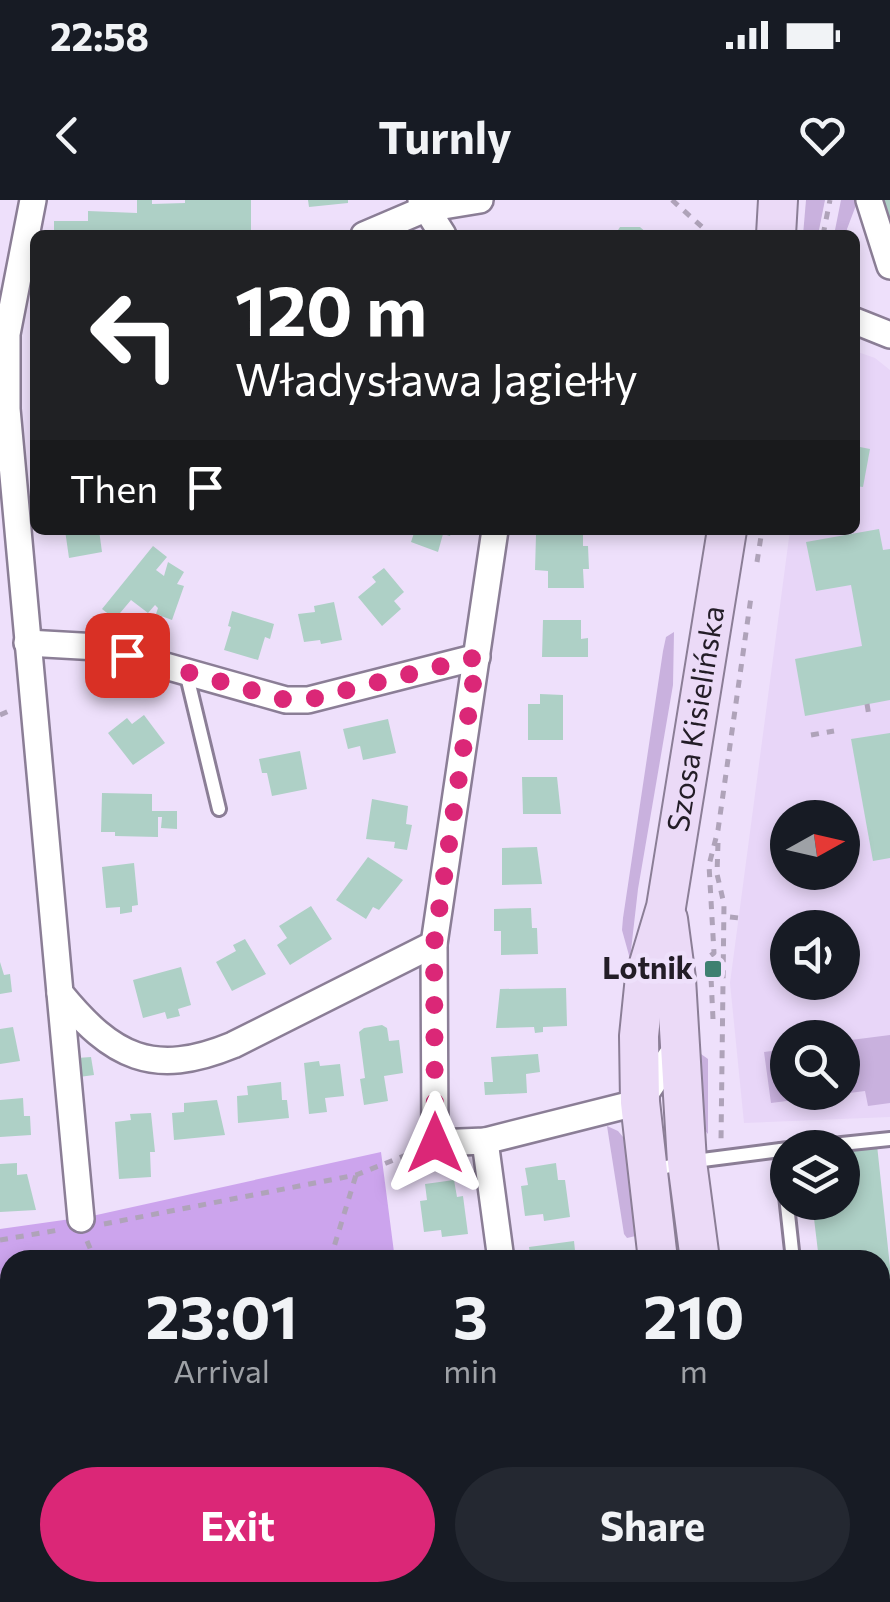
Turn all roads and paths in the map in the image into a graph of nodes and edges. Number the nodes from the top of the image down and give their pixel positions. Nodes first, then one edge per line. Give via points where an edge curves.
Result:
1 (33, 200) edge
2 (480, 200) edge
3 (672, 200) edge
4 (778, 200) edge
5 (830, 200) edge
6 (869, 200) edge
7 (423, 204) edge
8 (374, 230) edge
9 (439, 230) edge
10 (705, 230) edge
11 (776, 230) edge
12 (824, 230) edge
13 (890, 266) edge
14 (860, 324) edge
15 (30, 329) edge
16 (8, 334) junction
17 (890, 335) edge
18 (494, 535) edge
19 (726, 535) edge
20 (761, 535) edge
21 (754, 576) dead end
22 (752, 592) dead end
23 (27, 643) junction
24 (477, 657) junction
25 (186, 672) junction
26 (867, 704) dead end
27 (869, 716) dead end
28 (834, 731) dead end
29 (810, 736) dead end
30 (219, 809) dead end
31 (718, 830) junction
32 (666, 907) junction
33 (714, 917) dead end
34 (730, 918) dead end
35 (739, 918) dead end
36 (434, 944) junction
37 (60, 993) junction
38 (679, 1044) junction
39 (640, 1102) junction
40 (890, 1139) edge
41 (485, 1141) junction
42 (860, 1142) edge
43 (435, 1143) junction
44 (698, 1150) junction
45 (770, 1150) edge
46 (647, 1172) junction
47 (356, 1175) junction
48 (790, 1220) edge
49 (79, 1225) junction
50 (0, 1240) edge
51 (333, 1250) edge
52 (500, 1250) edge
53 (657, 1250) edge
54 (700, 1250) edge
55 (792, 1250) edge

1 - 16 street
2 - 7 street
3 - 10 path
4 - 11 street
5 - 12 path
6 - 13 street
7 - 8 street
7 - 9 street
14 - 17 street
15 - 16 street
16 - 23 street via 7,409
18 - 24 street
19 - 32 street, Szosa Kisielińska
20 - 21 path
22 - 31 path
23 - 25 street via 98,647
23 - 37 street
24 - 25 street via 308,700
24 - 36 street
25 - 30 lane
26 - 27 path
28 - 29 path
31 - 33 path via 709,865
31 - 44 path via 724,904
32 - 38 street, Szosa Kisielińska
32 - 39 street, Szosa Kisielińska via 644,977
34 - 35 path
36 - 37 street via 234,1045 176,1060 112,1047
36 - 43 street
37 - 49 street
38 - 39 street
38 - 44 street, Szosa Kisielińska
39 - 41 street
39 - 44 street via 675,1118
39 - 46 street, Szosa Kisielińska
40 - 42 lane
41 - 43 street
41 - 52 street
43 - 47 path
44 - 45 lane
44 - 46 lane
44 - 54 street, Szosa Kisielińska
46 - 53 street, Szosa Kisielińska
47 - 49 path
47 - 51 path
48 - 55 lane
49 - 50 path

